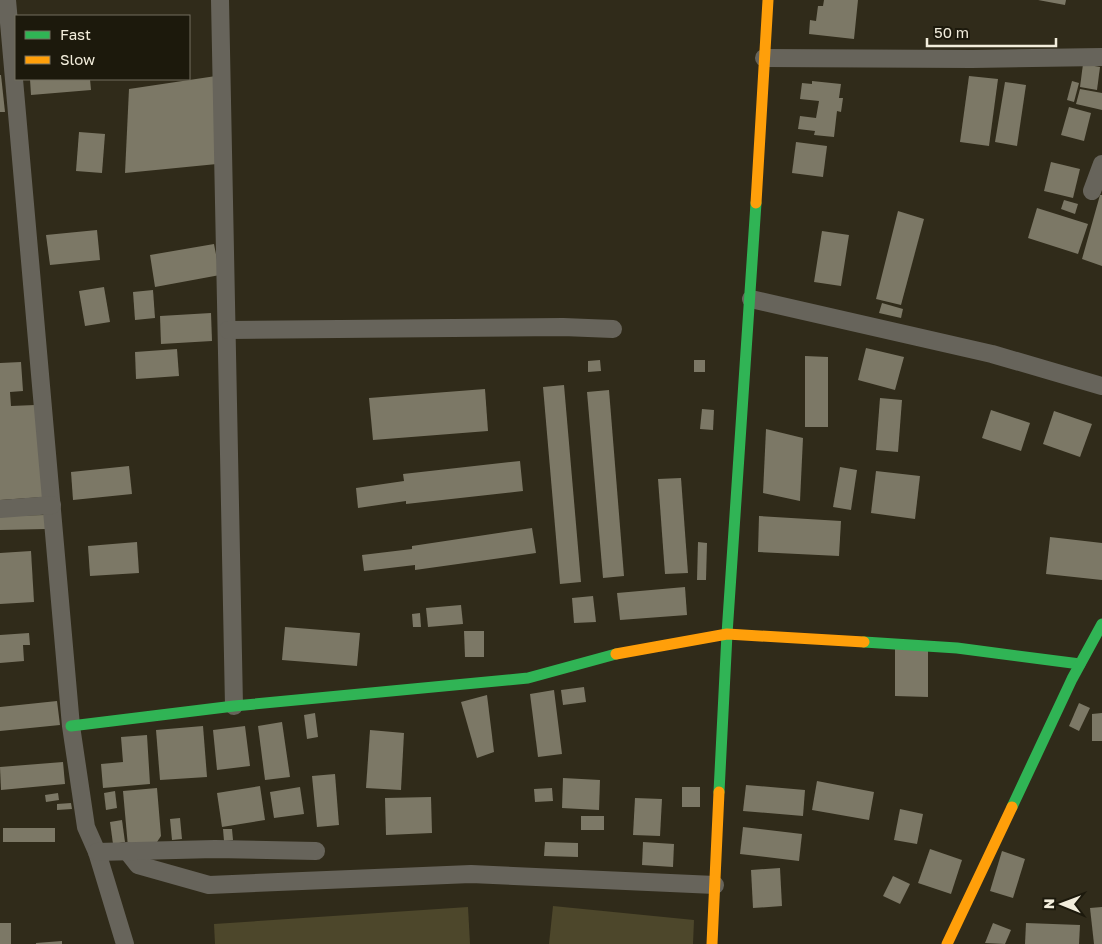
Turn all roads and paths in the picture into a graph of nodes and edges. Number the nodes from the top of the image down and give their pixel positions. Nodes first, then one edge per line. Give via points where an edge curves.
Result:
1 (7, 0) edge
2 (220, 0) edge
3 (768, 0) edge
4 (5, 26) edge
5 (1102, 57) edge
6 (764, 58) junction
7 (1102, 164) edge
8 (1092, 191) dead end
9 (751, 299) junction
10 (228, 330) junction
11 (613, 330) dead end
12 (1102, 386) edge
13 (52, 505) junction
14 (0, 509) edge
15 (1102, 624) edge
16 (727, 634) junction
17 (1080, 664) junction
18 (234, 706) junction
19 (71, 726) junction
20 (316, 851) dead end
21 (97, 852) junction
22 (127, 852) junction
23 (715, 884) junction
24 (125, 944) edge
25 (712, 944) edge
26 (716, 944) edge
27 (946, 944) edge

1 - 4 street
2 - 10 street
3 - 6 street
4 - 13 street
5 - 6 street
6 - 9 street
7 - 8 street
9 - 12 street via 992,354
9 - 16 street
10 - 11 street
10 - 18 street
13 - 14 street
13 - 19 street
15 - 17 street
16 - 17 street via 957,648
16 - 18 street via 614,654 528,678
16 - 23 street
17 - 27 street
18 - 19 street
19 - 21 street via 86,826
20 - 22 street via 215,849
21 - 22 street
21 - 24 street
22 - 23 street via 138,865 209,885 471,874
23 - 25 street
25 - 26 street

